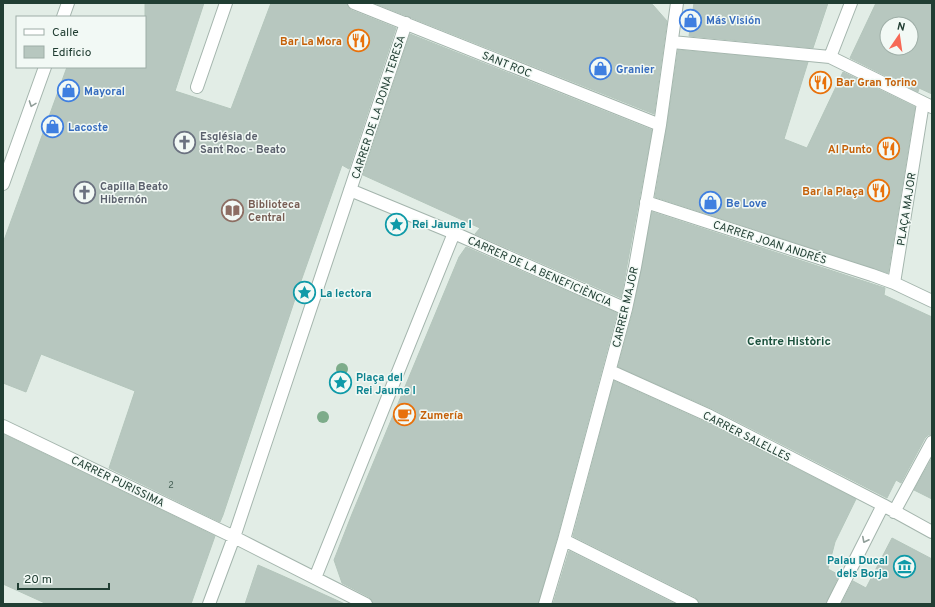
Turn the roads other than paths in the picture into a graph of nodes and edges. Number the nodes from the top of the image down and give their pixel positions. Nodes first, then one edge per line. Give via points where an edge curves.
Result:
1 (68, 3) edge
2 (226, 3) edge
3 (354, 3) edge
4 (677, 3) edge
5 (851, 3) edge
6 (63, 16) edge
7 (406, 24) junction
8 (672, 42) junction
9 (830, 57) junction
10 (45, 68) edge
11 (197, 87) dead end
12 (928, 105) edge
13 (660, 125) junction
14 (3, 184) edge
15 (350, 190) junction
16 (646, 202) junction
17 (454, 233) junction
18 (894, 283) junction
19 (932, 302) edge
20 (626, 309) junction
21 (610, 371) junction
22 (3, 426) edge
23 (932, 442) edge
24 (883, 505) junction
25 (894, 512) junction
26 (932, 532) edge
27 (234, 537) junction
28 (564, 540) junction
29 (315, 578) junction
30 (209, 604) edge
31 (366, 604) edge
32 (545, 604) edge
33 (692, 604) edge
34 (833, 604) edge

1 - 6 street
2 - 11 street
3 - 7 street, SANT ROC
4 - 8 street, CARRER MAJOR
5 - 9 street
7 - 13 street, SANT ROC
7 - 15 street, CARRER DE LA DONA TERESA
8 - 9 street
8 - 13 street, CARRER MAJOR
9 - 12 street
10 -> 14 street
12 - 18 street, PLAÇA MAJOR
13 - 16 street, CARRER MAJOR
15 - 17 street
15 - 27 street
16 - 18 street, CARRER JOAN ANDRÉS
16 - 20 street, CARRER MAJOR
17 - 20 street, CARRER DE LA BENEFICIÈNCIA
17 - 29 street
18 - 19 street
20 - 21 street, CARRER MAJOR
21 - 24 street, CARRER SALELLES via 710,416
21 - 28 street, CARRER MAJOR
22 - 27 street, CARRER PURISSIMA
23 - 25 street
24 - 25 street, CARRER SALELLES
24 -> 34 street
25 - 26 street, CARRER SALELLES
27 - 29 street
27 - 30 street
28 - 32 street, CARRER MAJOR
28 - 33 street
29 - 31 street

